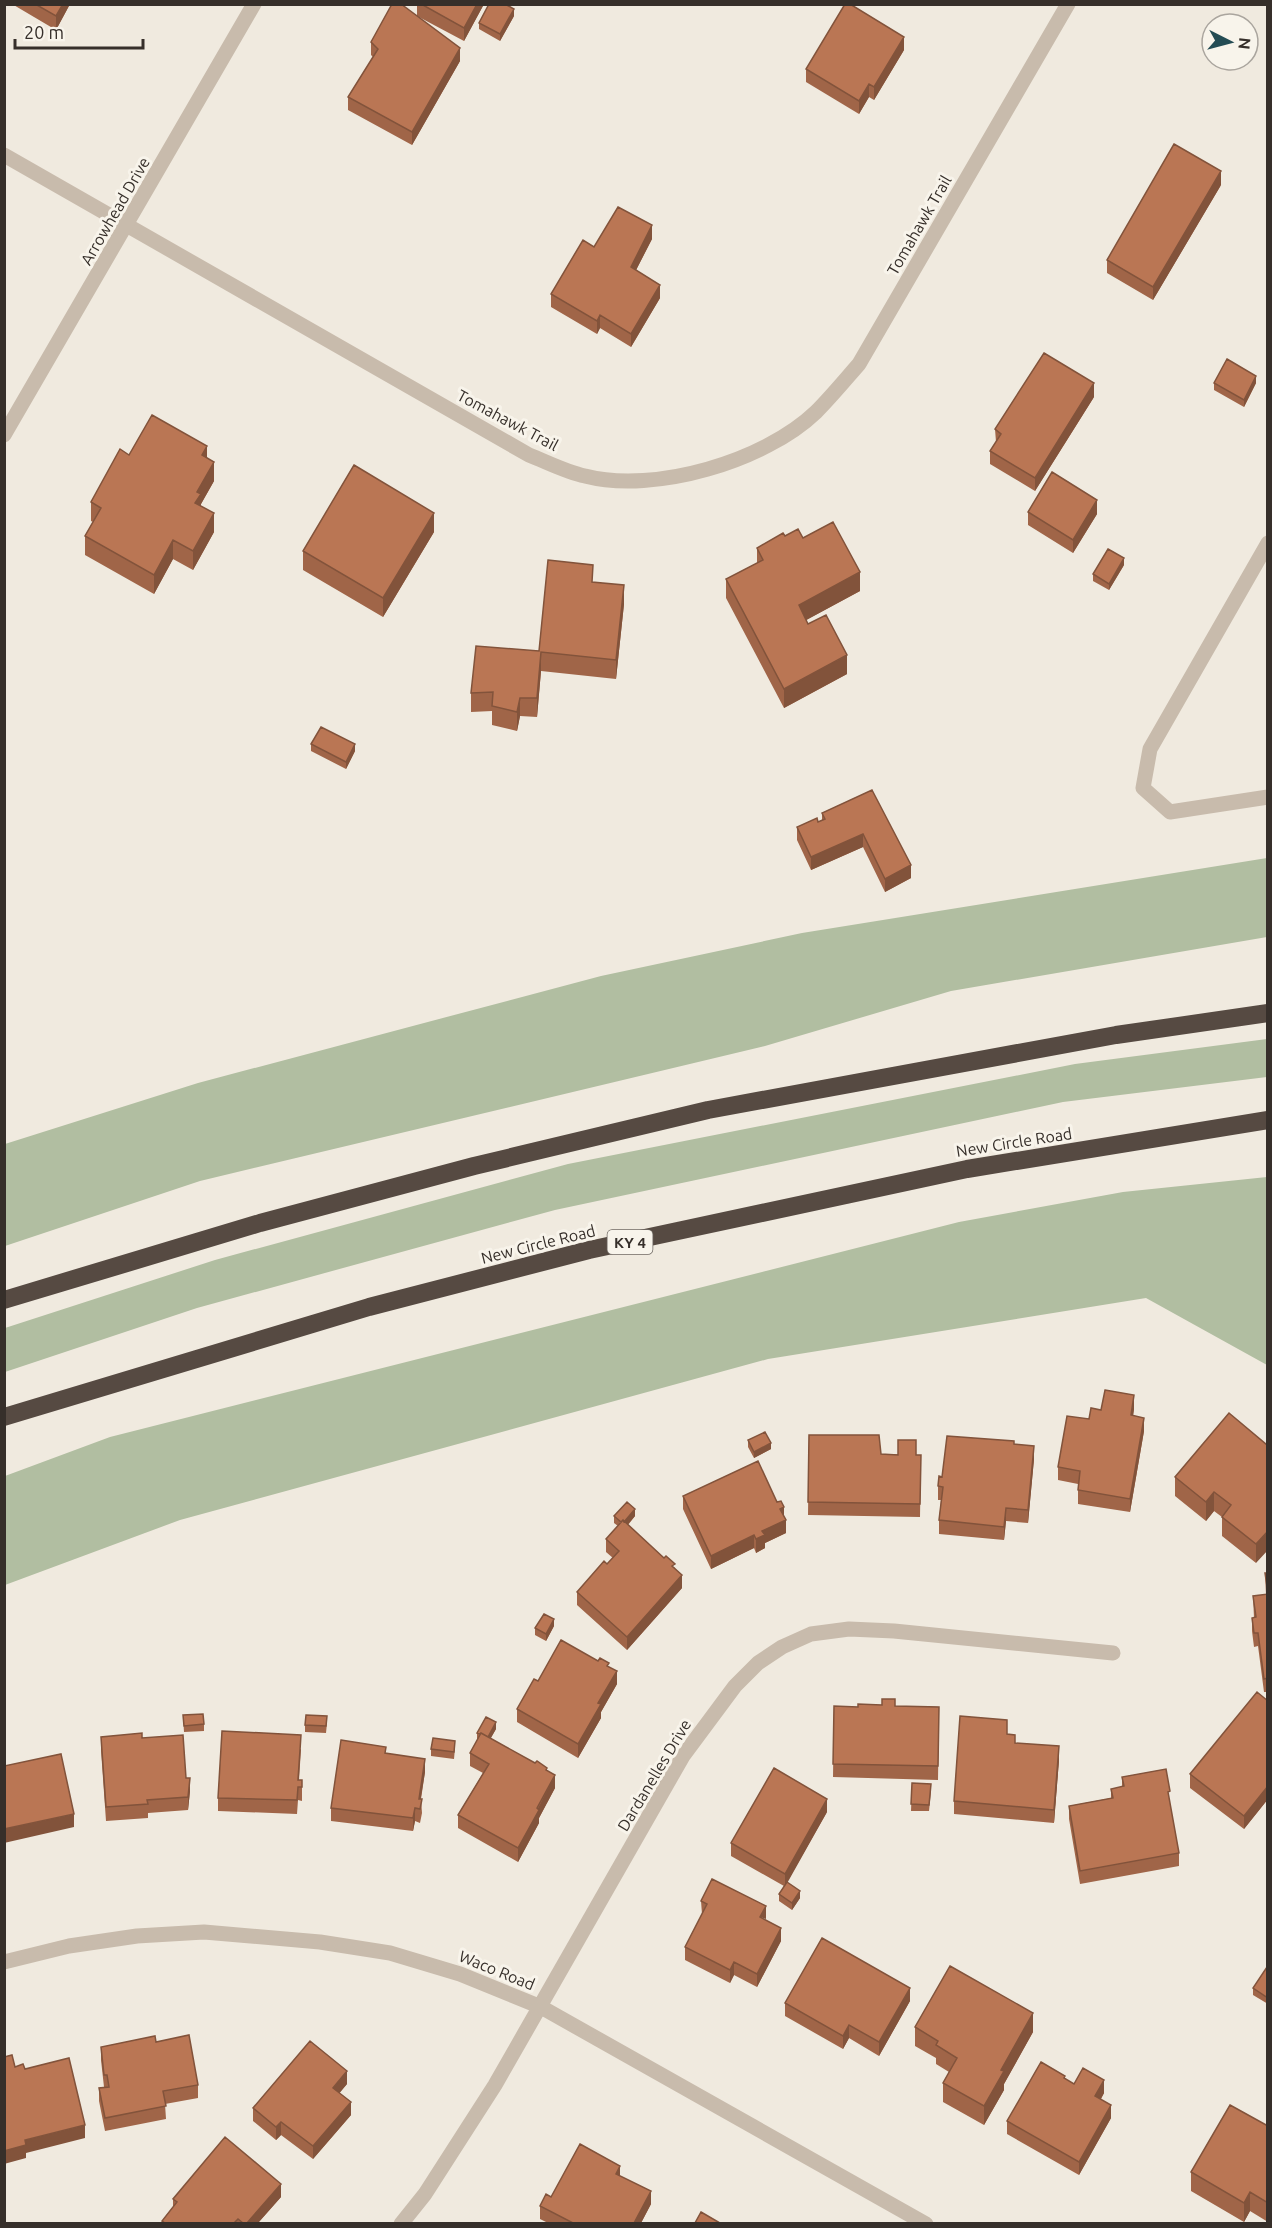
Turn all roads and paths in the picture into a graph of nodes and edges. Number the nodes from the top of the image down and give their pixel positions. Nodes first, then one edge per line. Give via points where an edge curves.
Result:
1 (254, 4) edge
2 (1068, 4) edge
3 (4, 155) edge
4 (127, 227) junction
5 (4, 435) edge
6 (1268, 543) edge
7 (1268, 797) edge
8 (1268, 1013) edge
9 (1268, 1120) edge
10 (4, 1300) edge
11 (4, 1417) edge
12 (1113, 1653) dead end
13 (4, 1962) edge
14 (541, 2007) junction
15 (401, 2223) edge
16 (926, 2223) edge

1 - 4 street, Arrowhead Drive
2 - 4 street, Tomahawk Trail via 859,364 815,413 781,437 741,458 692,474 641,482 585,477 529,455
3 - 4 street, Tomahawk Trail
4 - 5 street, Arrowhead Drive
6 - 7 street via 1150,750 1143,788 1170,812
8 - 10 highway via 1116,1035 708,1110 260,1223
9 - 11 highway, New Circle Road / KY 4 via 967,1168 589,1251 369,1307
12 - 14 street, Dardanelles Drive via 849,1629 811,1634 782,1647 758,1663 735,1686 683,1756
13 - 14 street, Waco Road via 69,1946 204,1932 320,1942 390,1953 460,1974
14 - 15 street, Dardanelles Drive via 425,2194
14 - 16 street, Waco Road

